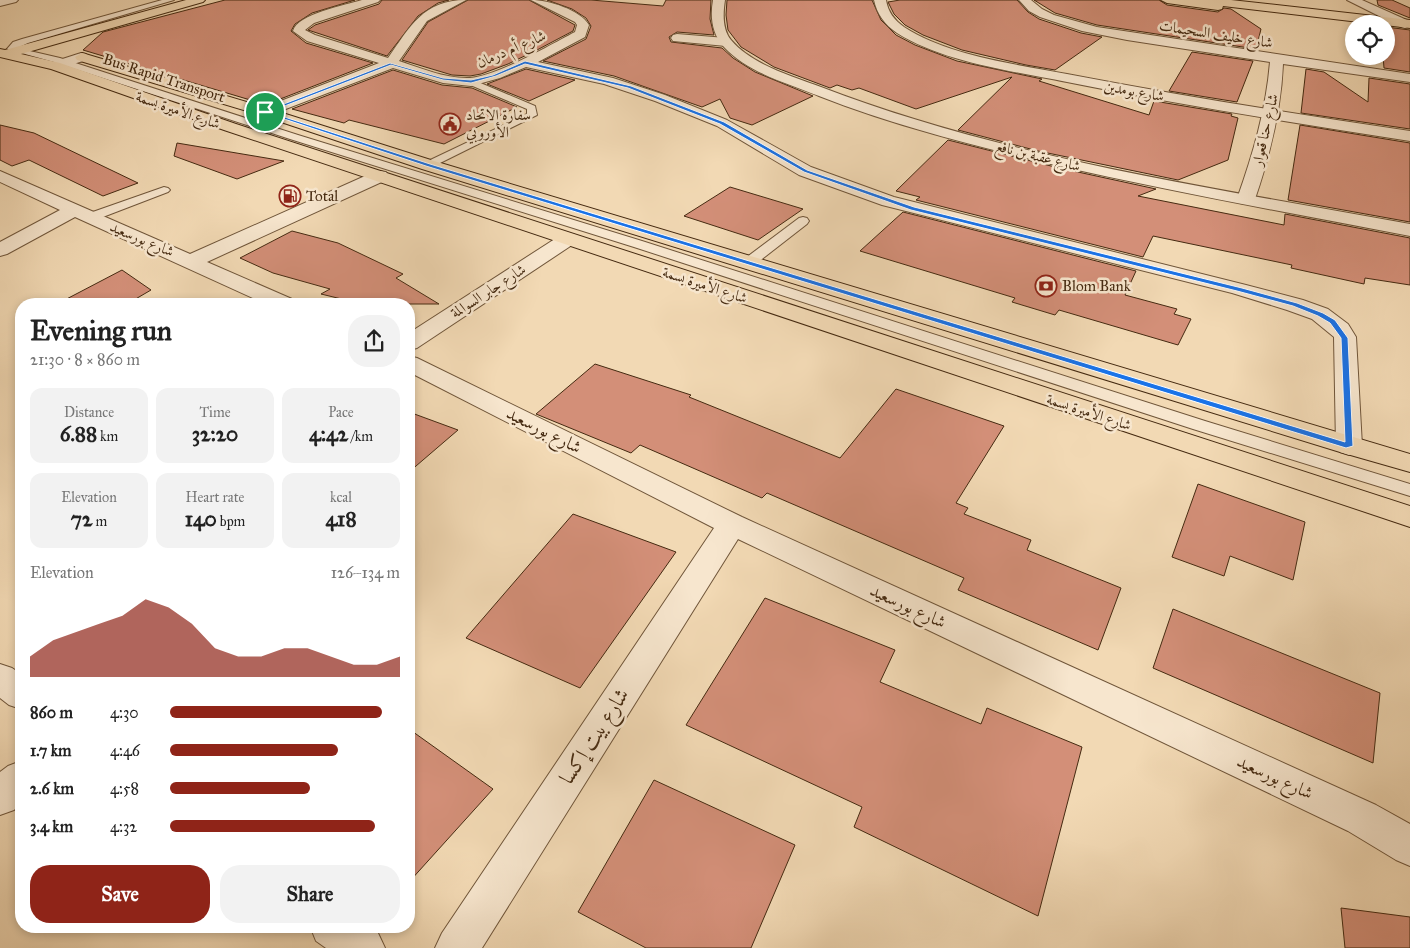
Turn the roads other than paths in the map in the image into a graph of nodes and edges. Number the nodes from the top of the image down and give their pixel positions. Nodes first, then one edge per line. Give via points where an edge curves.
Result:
1 (157, 0) edge
2 (170, 0) edge
3 (199, 0) edge
4 (374, 0) edge
5 (460, 0) edge
6 (537, 0) edge
7 (719, 0) edge
8 (880, 0) edge
9 (1024, 0) edge
10 (1168, 0) edge
11 (1201, 0) edge
12 (1353, 0) edge
13 (1345, 22) edge
14 (113, 25) junction
15 (1408, 26) edge
16 (1395, 27) edge
17 (677, 38) dead end
18 (726, 42) junction
19 (36, 46) junction
20 (5, 50) edge
21 (69, 60) junction
22 (1277, 60) junction
23 (525, 62) junction
24 (390, 64) junction
25 (1410, 78) edge
26 (471, 82) junction
27 (265, 112) junction
28 (1271, 114) junction
29 (1410, 136) edge
30 (428, 165) junction
31 (0, 176) edge
32 (380, 176) junction
33 (164, 190) dead end
34 (1246, 199) junction
35 (83, 213) junction
36 (803, 220) dead end
37 (1410, 230) edge
38 (568, 239) junction
39 (0, 250) edge
40 (192, 261) junction
41 (748, 263) junction
42 (271, 298) edge
43 (415, 339) edge
44 (415, 366) edge
45 (1349, 446) junction
46 (1410, 463) edge
47 (1410, 490) edge
48 (1410, 517) edge
49 (732, 524) junction
50 (0, 678) edge
51 (15, 689) edge
52 (15, 783) edge
53 (0, 797) edge
54 (1410, 846) edge
55 (340, 933) edge
56 (363, 948) edge
57 (456, 948) edge

1 - 20 main road
2 - 20 lane
3 - 14 main road
4 - 24 street, شارع أم درمان via 310,20 300,27 300,31 311,38
5 - 24 street via 423,18
6 - 23 street, شارع أم درمان via 580,20 583,29 576,38
7 - 18 street via 716,12
8 - 28 street, شارع بومدين via 881,10 894,26 910,35 978,58 1098,85
9 - 22 street, شارع خليف السحيمات via 1044,15 1081,27
10 - 13 main road
11 - 15 main road
12 - 15 street
14 - 19 main road
14 - 21 main road via 72,44
15 - 16 main road
17 - 18 street
18 - 34 street, شارع عقبة بن نافع via 771,71 852,105 948,133 1130,178
19 - 20 main road
19 - 21 main road, شارع الأميرة بسمة
20 - 21 main road
20 - 21 lane, Bus Rapid Transport
21 - 27 main road, شارع الأميرة بسمة
21 - 32 main road, شارع الأميرة بسمة via 124,91
21 - 47 lane, Bus Rapid Transport via 265,128
22 - 25 street, شارع خليف السحيمات
22 - 28 street, شارع حنا قعوار
23 - 26 street, شارع أم درمان via 495,76
23 - 45 street via 608,81 660,98 722,123 806,171 896,204 1240,289 1320,314 1332,322 1345,338
24 - 26 street, شارع أم درمان via 443,79
24 - 27 street
26 - 30 lane via 532,108 532,114
27 - 30 main road, شارع الأميرة بسمة
28 - 29 street, شارع بومدين
28 - 34 street, شارع حنا قعوار
30 - 41 main road, شارع الأميرة بسمة
31 - 35 street, شارع بورسعيد
32 - 38 main road, شارع الأميرة بسمة
32 - 40 street
33 - 35 lane
34 - 37 street, شارع عقبة بن نافع
35 - 39 street
35 - 40 street, شارع بورسعيد
36 - 41 lane
38 - 43 street, شارع جابر السوالمة
38 - 48 main road, شارع الأميرة بسمة
40 - 42 street, شارع بورسعيد
41 - 45 main road, شارع الأميرة بسمة
44 - 49 street, شارع بورسعيد
45 - 46 main road, شارع الأميرة بسمة
49 - 54 street, شارع بورسعيد via 1362,818
49 - 57 street, شارع بيت إكسا
50 - 51 street
52 - 53 street
55 - 56 street

